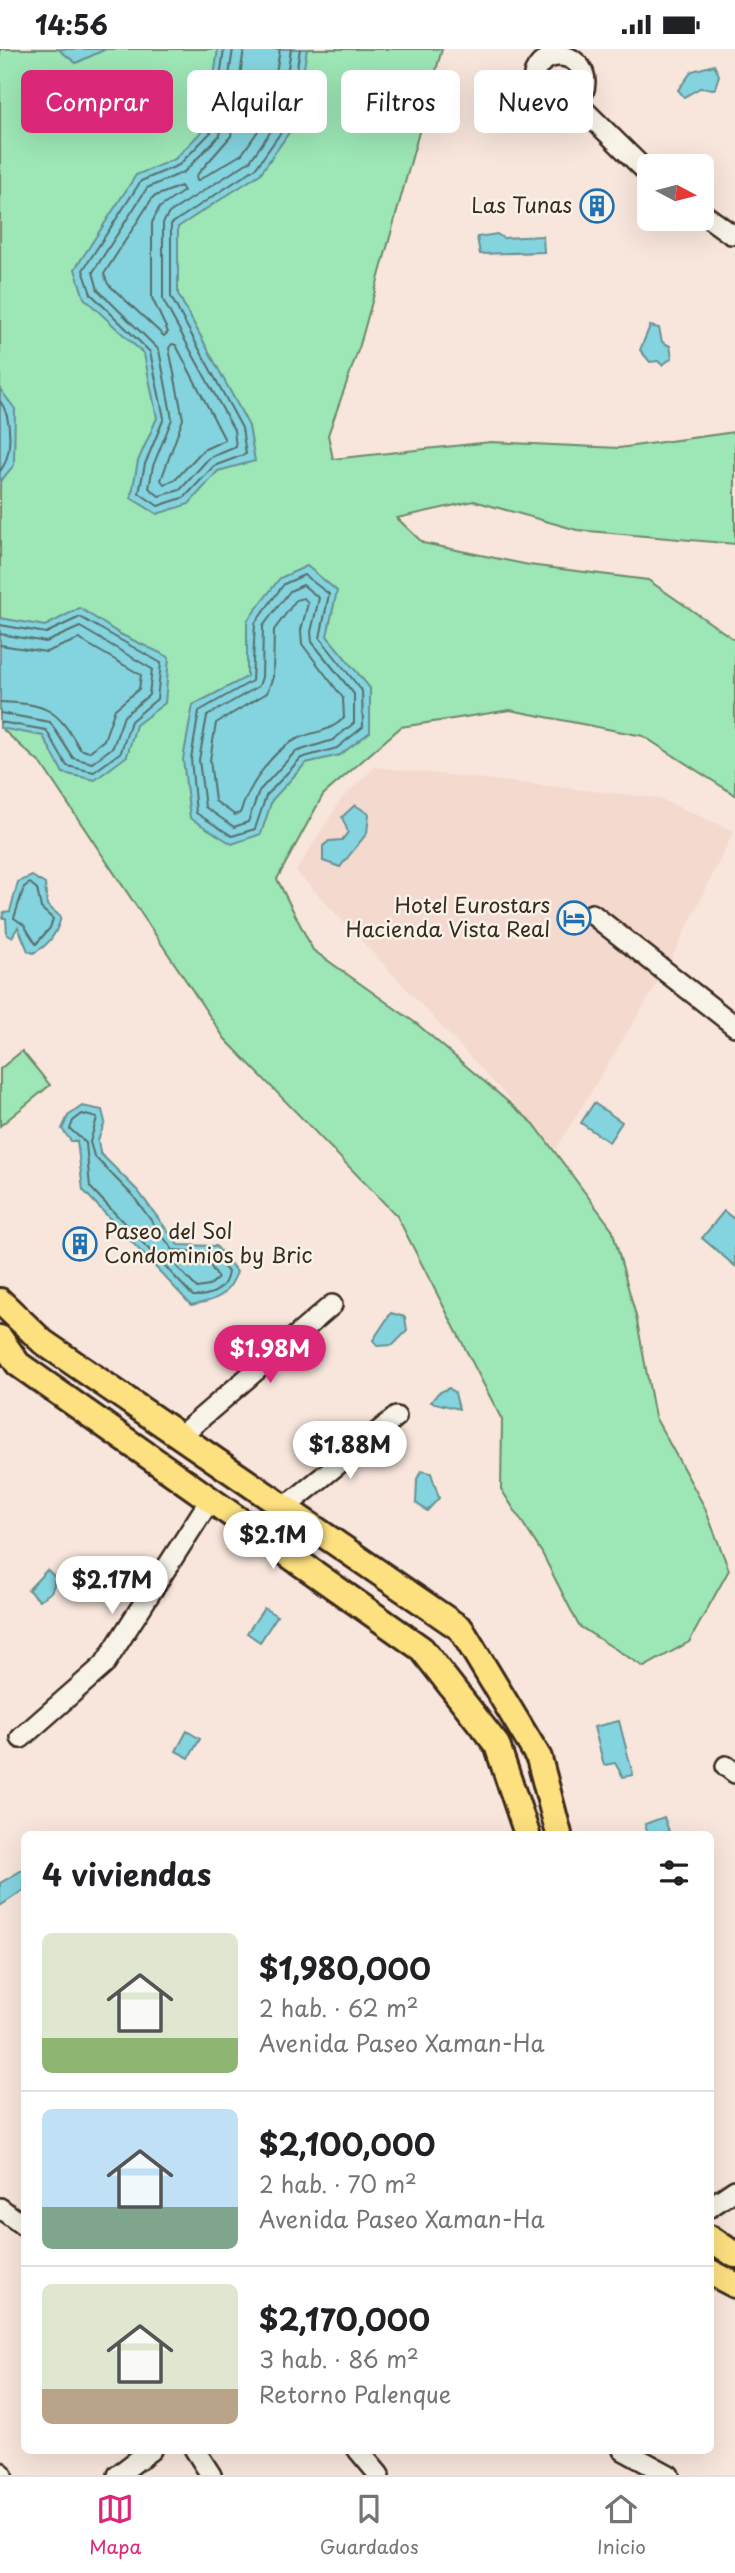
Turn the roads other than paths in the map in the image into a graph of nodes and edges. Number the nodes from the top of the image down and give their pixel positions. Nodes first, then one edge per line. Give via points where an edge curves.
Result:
1 (593, 119) edge
2 (637, 162) edge
3 (714, 222) edge
4 (735, 234) edge
5 (592, 914) dead end
6 (735, 1026) edge
7 (0, 1301) edge
8 (332, 1305) dead end
9 (0, 1338) edge
10 (396, 1417) dead end
11 (171, 1430) junction
12 (144, 1453) junction
13 (210, 1500) junction
14 (282, 1506) junction
15 (313, 1528) junction
16 (293, 1558) junction
17 (21, 1738) dead end
18 (526, 1831) edge
19 (558, 1831) edge
20 (735, 2190) edge
21 (714, 2204) edge
22 (0, 2208) edge
23 (21, 2224) edge
24 (714, 2241) edge
25 (735, 2255) edge
26 (714, 2274) edge
27 (735, 2285) edge
28 (146, 2454) edge
29 (198, 2454) edge
30 (361, 2454) edge
31 (630, 2454) edge
32 (118, 2475) edge
33 (211, 2475) edge
34 (379, 2475) edge
35 (669, 2475) edge

1 - 2 street
3 - 4 street
5 - 6 street
7 - 11 main road via 43,1342
8 - 11 street
9 - 12 main road via 18,1364
10 - 14 street
11 - 12 main road
11 - 14 main road
12 - 13 main road
13 - 16 main road
13 - 17 street via 104,1665
14 - 15 main road
15 - 16 main road
15 - 19 main road via 461,1629 539,1758
16 - 18 main road via 422,1649 497,1745
20 - 21 street
22 - 23 street
24 - 25 main road
26 - 27 main road
28 - 32 street
29 - 33 street
30 - 34 street
31 - 35 street

